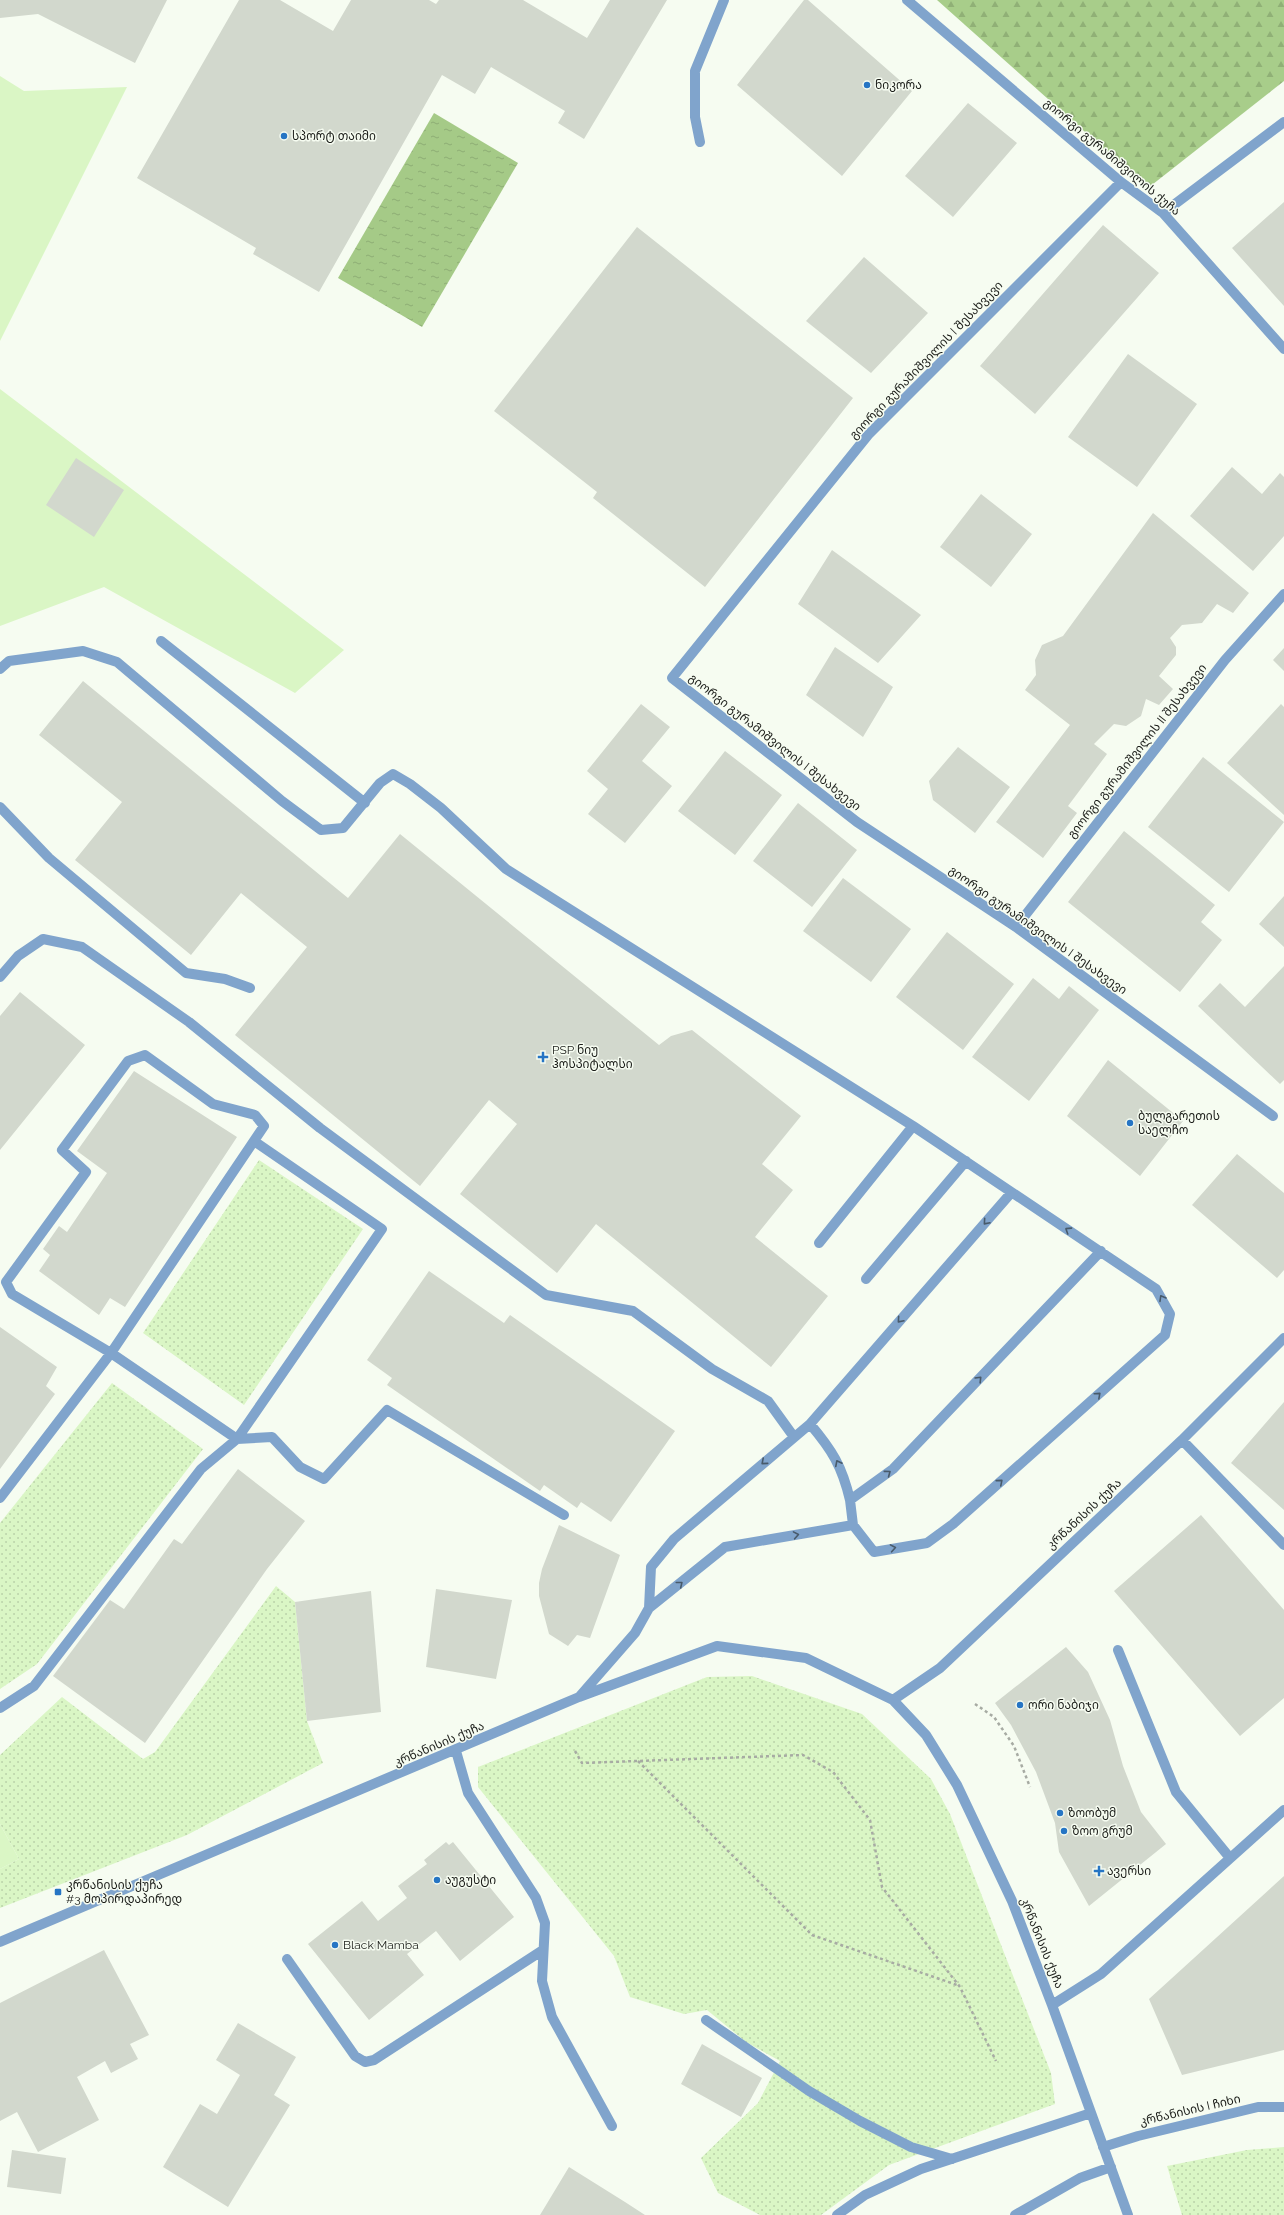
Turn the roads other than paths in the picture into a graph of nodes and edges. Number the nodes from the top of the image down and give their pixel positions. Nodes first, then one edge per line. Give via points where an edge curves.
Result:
1 (724, 0) edge
2 (907, 0) edge
3 (1284, 122) edge
4 (700, 142) dead end
5 (1120, 182) junction
6 (1163, 214) junction
7 (1284, 349) edge
8 (1284, 594) edge
9 (161, 640) dead end
10 (0, 669) edge
11 (365, 803) junction
12 (0, 807) edge
13 (1016, 927) junction
14 (0, 977) edge
15 (250, 988) dead end
16 (1273, 1116) dead end
17 (913, 1126) junction
18 (254, 1141) junction
19 (966, 1162) junction
20 (1012, 1193) junction
21 (819, 1243) dead end
22 (1101, 1251) junction
23 (866, 1278) dead end
24 (1284, 1338) edge
25 (111, 1353) junction
26 (810, 1424) junction
27 (794, 1437) junction
28 (237, 1439) junction
29 (1182, 1440) junction
30 (0, 1498) edge
31 (850, 1500) junction
32 (564, 1515) dead end
33 (853, 1525) junction
34 (1284, 1545) edge
35 (649, 1608) junction
36 (1118, 1650) dead end
37 (579, 1697) junction
38 (893, 1700) junction
39 (0, 1708) edge
40 (456, 1750) junction
41 (1284, 1810) edge
42 (1230, 1858) junction
43 (0, 1942) edge
44 (543, 1950) junction
45 (286, 1959) dead end
46 (1052, 2005) junction
47 (706, 2020) dead end
48 (1284, 2107) edge
49 (1090, 2113) junction
50 (612, 2126) dead end
51 (1103, 2147) junction
52 (952, 2159) junction
53 (1111, 2167) junction
54 (837, 2215) edge
55 (1015, 2215) edge
56 (1128, 2215) edge

1 - 4 street via 695,71 695,117
2 - 5 street, გიორგი გურამიშვილის ქუჩა
3 - 6 street
5 - 6 street, გიორგი გურამიშვილის ქუჩა
5 - 13 street, გიორგი გურამიშვილის I შესახვევი via 868,435 672,678 857,822
6 - 7 street, გიორგი გურამიშვილის ქუჩა
8 - 13 street, გიორგი გურამიშვილის II შესახვევი via 1225,660
9 - 11 street
10 - 11 street via 9,661 83,651 117,662 282,801 321,830 343,828
11 - 17 street via 380,783 393,774 410,784 441,808 506,869
12 - 15 street via 49,858 186,973 224,979
13 - 16 street, გიორგი გურამიშვილის I შესახვევი
14 - 27 street via 18,956 43,939 82,947 189,1022 320,1128 546,1295 633,1311 712,1369 768,1401
17 - 19 street
17 - 21 street
18 - 25 street
18 - 25 street via 264,1126 255,1115 213,1104 145,1055 128,1061 62,1150 86,1172 6,1282 12,1294
18 - 28 street via 382,1229
19 - 20 street
19 - 23 street
22 -> 20 street
20 -> 26 street
31 -> 22 street via 893,1469
33 -> 22 street via 874,1552 927,1543 953,1524 1165,1335 1170,1314 1156,1289
24 - 29 street, კრწანისის ქუჩა
25 - 28 street
25 - 30 street
26 - 27 street
31 -> 26 street via 845,1477 830,1448
27 -> 35 street via 674,1539 651,1567
28 - 32 street via 272,1437 300,1467 324,1479 387,1410
28 - 39 street via 201,1469 34,1686
29 - 34 street
29 - 38 street, კრწანისის ქუჩა via 940,1668
31 - 33 street
35 -> 33 street via 725,1548
35 - 37 street via 635,1633
36 - 42 street via 1176,1792
37 - 38 street, კრწანისის ქუჩა via 717,1646 806,1658
37 - 40 street, კრწანისის ქუჩა
38 - 46 street, კრწანისის ქუჩა via 926,1735 957,1785 1012,1901
40 - 43 street, კრწანისის ქუჩა
40 - 44 street via 468,1793 536,1898 545,1923
41 - 42 street
42 - 46 street via 1101,1974
44 - 45 street via 374,2060 365,2062 355,2056
44 - 50 street via 542,1981 552,2017
46 - 49 street, კრწანისის ქუჩა
47 - 52 street via 809,2090 860,2121 911,2147
48 - 51 street, კრწანისის I ჩიხი via 1258,2107
49 - 51 street, კრწანისის ქუჩა
49 - 52 street
51 - 53 street, კრწანისის ქუჩა
52 - 54 street via 921,2169 872,2192
53 - 55 street via 1080,2178
53 - 56 street, კრწანისის ქუჩა

